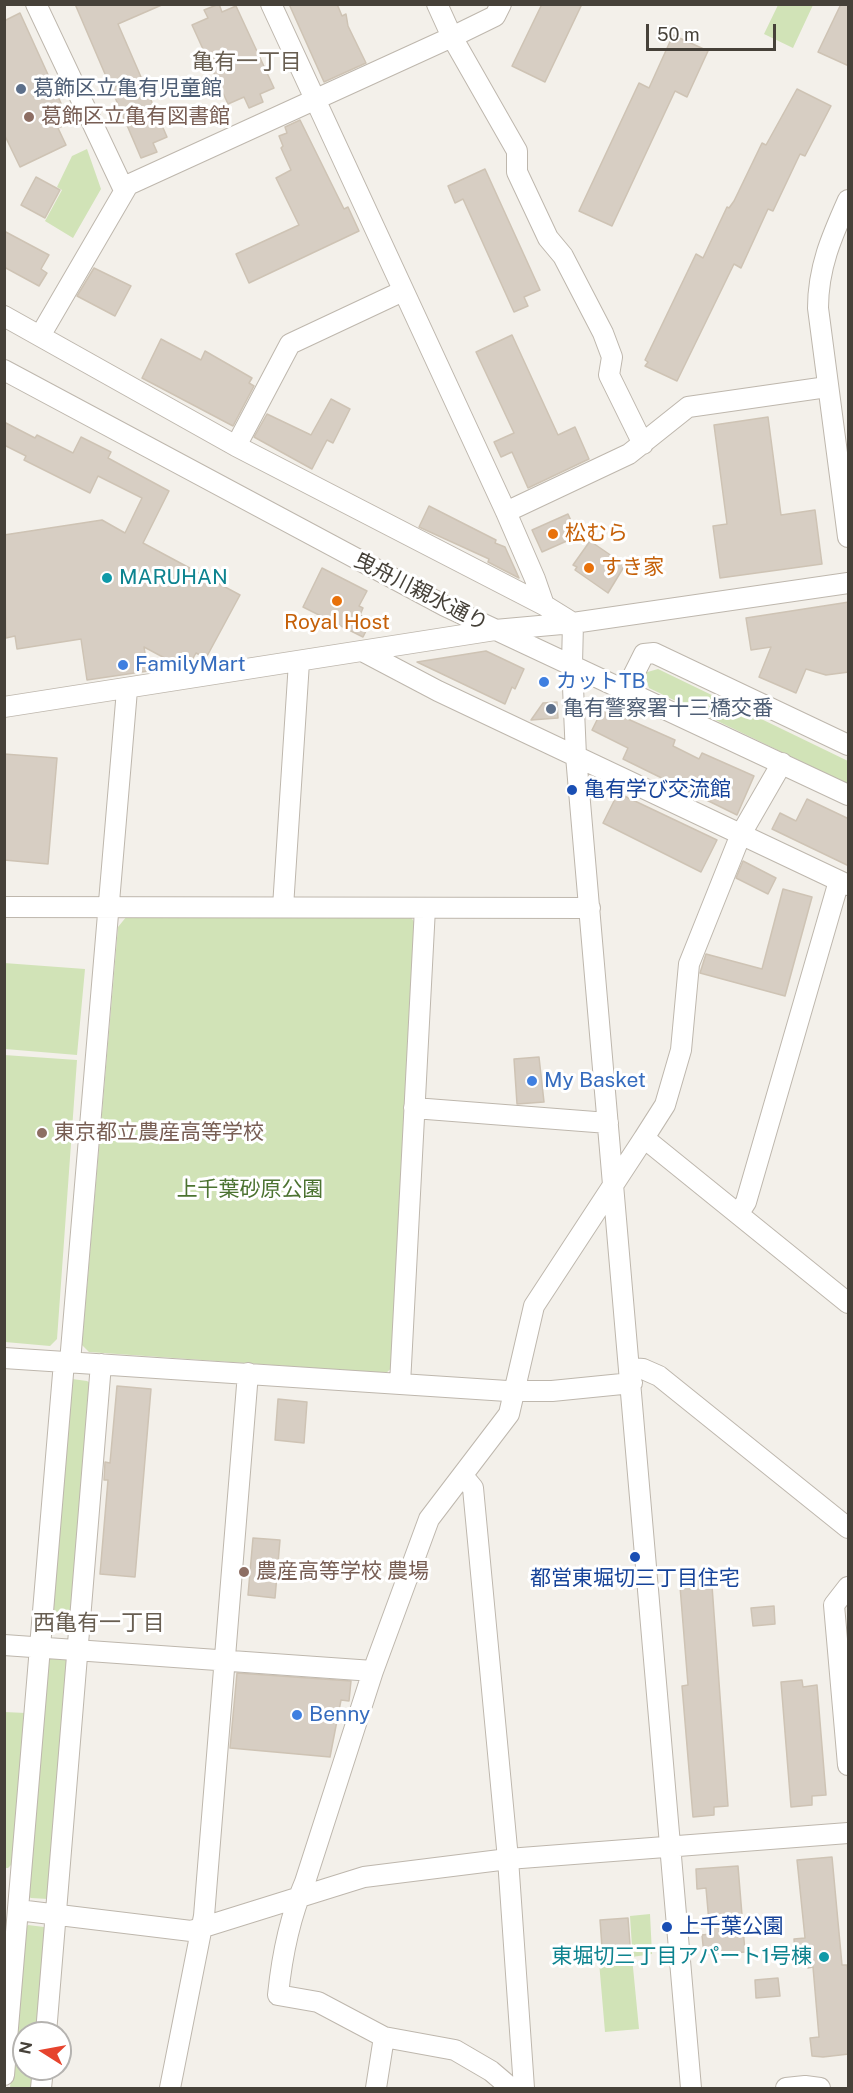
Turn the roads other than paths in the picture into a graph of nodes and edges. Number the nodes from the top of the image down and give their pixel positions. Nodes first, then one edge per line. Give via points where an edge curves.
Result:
1 (36, 4) edge
2 (271, 4) edge
3 (437, 4) edge
4 (501, 4) edge
5 (452, 38) junction
6 (316, 101) junction
7 (124, 190) junction
8 (849, 200) edge
9 (403, 291) junction
10 (4, 316) edge
11 (40, 336) junction
12 (4, 370) edge
13 (827, 387) junction
14 (643, 444) junction
15 (236, 446) junction
16 (506, 512) junction
17 (849, 537) edge
18 (849, 583) edge
19 (544, 605) junction
20 (573, 623) junction
21 (495, 630) junction
22 (364, 652) junction
23 (298, 662) junction
24 (572, 664) junction
25 (127, 690) junction
26 (626, 690) junction
27 (4, 707) edge
28 (849, 745) edge
29 (576, 756) junction
30 (782, 763) junction
31 (849, 795) edge
32 (741, 834) junction
33 (844, 883) edge
34 (4, 907) edge
35 (109, 907) junction
36 (283, 907) junction
37 (425, 908) junction
38 (590, 908) junction
39 (414, 1108) junction
40 (608, 1123) junction
41 (644, 1138) junction
42 (614, 1184) junction
43 (739, 1214) junction
44 (848, 1302) edge
45 (4, 1358) edge
46 (67, 1362) junction
47 (101, 1364) junction
48 (248, 1373) junction
49 (631, 1376) junction
50 (400, 1384) junction
51 (516, 1391) junction
52 (463, 1476) junction
53 (849, 1527) edge
54 (849, 1587) edge
55 (4, 1645) edge
56 (40, 1647) junction
57 (78, 1650) junction
58 (225, 1661) junction
59 (373, 1671) junction
60 (849, 1765) edge
61 (849, 1833) edge
62 (670, 1848) junction
63 (508, 1859) junction
64 (12, 1879) edge
65 (298, 1898) junction
66 (18, 1910) junction
67 (56, 1914) junction
68 (201, 1929) junction
69 (10, 1932) edge
70 (47, 2021) edge
71 (384, 2037) junction
72 (4, 2075) edge
73 (170, 2088) edge
74 (376, 2088) edge
75 (511, 2088) edge
76 (524, 2088) edge
77 (691, 2088) edge
78 (786, 2088) edge
79 (820, 2088) edge

1 - 7 street
2 - 6 street
3 - 5 street
4 - 5 street via 495,16
5 - 6 street
5 - 14 street via 517,151 517,172 548,238 563,256 603,333 612,357 609,375
6 - 7 street
6 - 9 street
7 - 11 street
8 - 13 street via 826,251 818,289
9 - 15 street via 290,344
9 - 16 street
10 - 11 street
11 - 15 street
12 - 21 street, 曳舟川親水通り
13 - 14 street via 688,406
13 - 17 street
14 - 16 street via 617,461
15 - 19 street
16 - 19 street
18 - 20 street
19 - 20 street
20 - 21 street
20 - 24 street
21 - 22 street
21 - 24 street, 曳舟川親水通り
22 - 23 street
22 - 29 street
23 - 25 street
23 - 36 street
24 - 26 street, 曳舟川親水通り
24 - 29 street
25 - 27 street
25 - 35 street
26 - 28 street via 644,654 654,653
26 - 30 street, 曳舟川親水通り
29 - 32 street
29 - 38 street
30 - 31 street, 曳舟川親水通り
30 - 32 street
32 - 33 street
32 - 41 street via 689,964 681,1050 665,1105
33 - 43 street via 746,1202
34 - 35 street
35 - 36 street
35 - 46 street
36 - 37 street
37 - 38 street
37 - 39 street
38 - 40 street
39 - 40 street
39 - 50 street
40 - 42 street
41 - 42 street
41 - 43 street
42 - 49 street
42 - 51 street via 534,1306
43 - 44 street
45 - 46 street
46 - 47 street
46 - 56 street
47 - 48 street
47 - 57 street
48 - 50 street
48 - 58 street
49 - 51 street
49 - 53 street via 643,1369 659,1376
49 - 62 street
50 - 51 street
51 - 52 street via 509,1414
52 - 59 street via 429,1519
52 - 63 street via 473,1488
54 - 60 street via 834,1605
55 - 56 street
56 - 57 street
56 - 64 street
57 - 58 street
57 - 67 street
58 - 59 street
58 - 68 street
59 - 65 street
61 - 62 street
62 - 63 street
62 - 77 street
63 - 65 street via 364,1877
63 - 76 street
64 - 66 street
65 - 68 street
65 - 71 street via 283,1950 278,1995 318,2002
66 - 67 street
66 - 69 street
67 - 68 street via 191,1931
67 - 70 street
68 - 73 street
69 - 72 street
71 - 74 street
71 - 75 street via 455,2050
78 - 79 street

